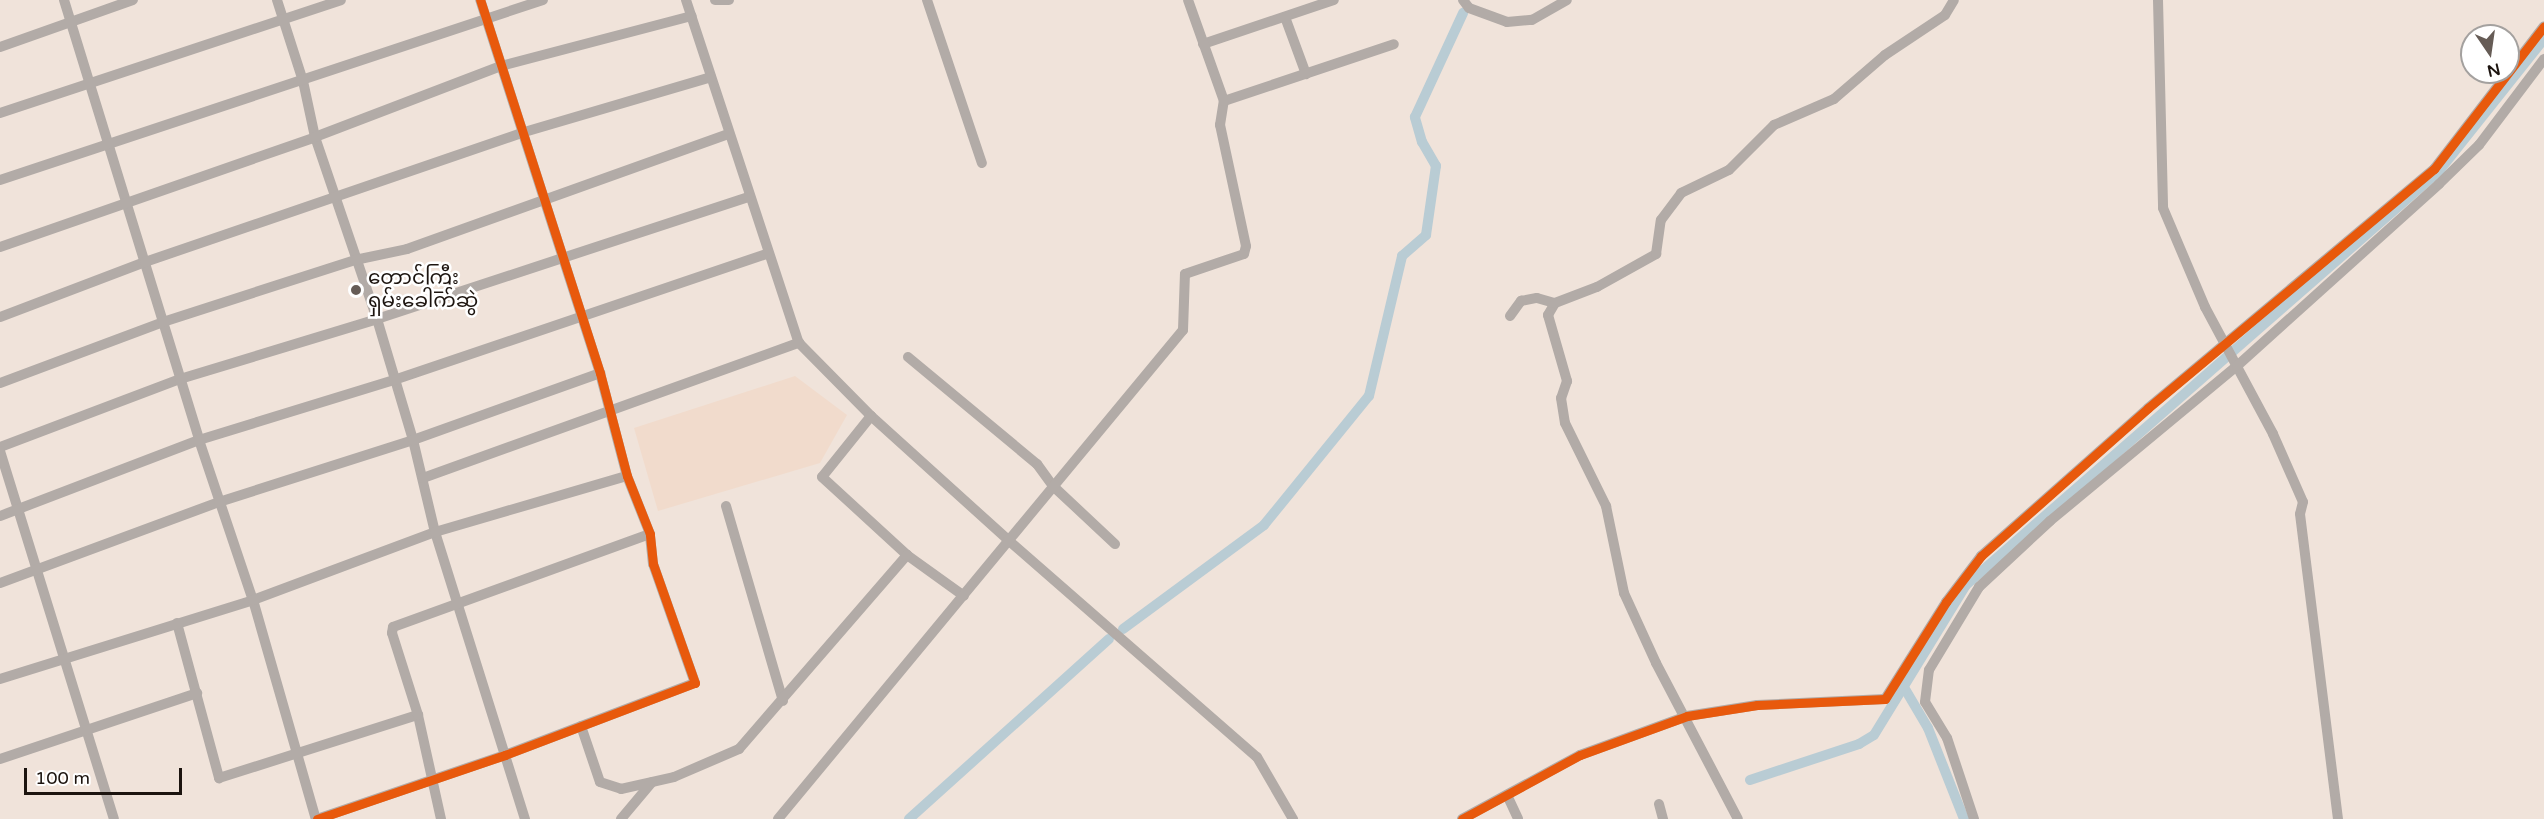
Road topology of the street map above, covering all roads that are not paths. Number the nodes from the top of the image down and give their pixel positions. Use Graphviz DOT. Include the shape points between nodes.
graph roads {
  1 [pos="64,0"];
  2 [pos="133,0"];
  3 [pos="277,0"];
  4 [pos="341,0"];
  5 [pos="480,0"];
  6 [pos="543,0"];
  7 [pos="686,0"];
  8 [pos="715,0"];
  9 [pos="729,0"];
  10 [pos="927,0"];
  11 [pos="1188,0"];
  12 [pos="1334,0"];
  13 [pos="1463,0"];
  14 [pos="1567,0"];
  15 [pos="1953,0"];
  16 [pos="2158,0"];
  17 [pos="692,16"];
  18 [pos="1285,17"];
  19 [pos="284,19"];
  20 [pos="486,20"];
  21 [pos="70,21"];
  22 [pos="2544,26"];
  23 [pos="1203,44"];
  24 [pos="1394,44"];
  25 [pos="0,47"];
  26 [pos="2544,59"];
  27 [pos="501,66"];
  28 [pos="1306,74"];
  29 [pos="711,77"];
  30 [pos="303,81"];
  31 [pos="91,82"];
  32 [pos="1224,101"];
  33 [pos="0,113"];
  34 [pos="521,133"];
  35 [pos="729,134"];
  36 [pos="315,138"];
  37 [pos="109,142"];
  38 [pos="982,163"];
  39 [pos="0,180"];
  40 [pos="749,197"];
  41 [pos="335,198"];
  42 [pos="544,200"];
  43 [pos="127,201"];
  44 [pos="0,247"];
  45 [pos="767,254"];
  46 [pos="561,257"];
  47 [pos="355,260"];
  48 [pos="146,262"];
  49 [pos="1555,303"];
  50 [pos="1510,316"];
  51 [pos="0,317"];
  52 [pos="580,317"];
  53 [pos="377,319"];
  54 [pos="163,322"];
  55 [pos="800,343"];
  56 [pos="2225,346"];
  57 [pos="908,357"];
  58 [pos="2236,364"];
  59 [pos="600,373"];
  60 [pos="180,379"];
  61 [pos="394,380"];
  62 [pos="0,383"];
  63 [pos="610,413"];
  64 [pos="871,416"];
  65 [pos="199,440"];
  66 [pos="413,440"];
  67 [pos="0,449"];
  68 [pos="627,476"];
  69 [pos="423,478"];
  70 [pos="1053,486"];
  71 [pos="219,502"];
  72 [pos="726,506"];
  73 [pos="20,508"];
  74 [pos="0,516"];
  75 [pos="435,532"];
  76 [pos="650,534"];
  77 [pos="1008,540"];
  78 [pos="1115,544"];
  79 [pos="907,555"];
  80 [pos="38,569"];
  81 [pos="0,583"];
  82 [pos="964,596"];
  83 [pos="253,600"];
  84 [pos="456,602"];
  85 [pos="177,623"];
  86 [pos="66,659"];
  87 [pos="0,679"];
  88 [pos="197,693"];
  89 [pos="783,702"];
  90 [pos="418,715"];
  91 [pos="1687,716"];
  92 [pos="580,726"];
  93 [pos="88,729"];
  94 [pos="296,754"];
  95 [pos="505,755"];
  96 [pos="0,759"];
  97 [pos="432,777"];
  98 [pos="652,782"];
  99 [pos="1507,795"];
  100 [pos="1659,804"];
  101 [pos="114,819"];
  102 [pos="316,819"];
  103 [pos="441,819"];
  104 [pos="525,819"];
  105 [pos="621,819"];
  106 [pos="778,819"];
  107 [pos="1293,819"];
  108 [pos="1462,819"];
  109 [pos="1518,819"];
  110 [pos="1664,819"];
  111 [pos="1738,819"];
  112 [pos="1974,819"];
  113 [pos="2338,819"];
  1 -- 21 [label="street"];
  2 -- 21 [label="street"];
  3 -- 19 [label="street"];
  4 -- 19 [label="street"];
  5 -- 20 [label="street"];
  6 -- 20 [label="street"];
  7 -- 17 [label="street"];
  8 -- 9 [label="street"];
  10 -- 38 [label="street"];
  11 -- 23 [label="street"];
  12 -- 18 [label="street"];
  13 -- 14 [label="street" via="1469,8 1507,22 1532,20"];
  15 -- 49 [label="street" via="1945,15 1885,55 1834,99 1774,125 1729,170 1681,193 1661,220 1656,254 1597,287"];
  16 -- 56 [label="street" via="2163,208"];
  17 -- 27 [label="street"];
  17 -- 29 [label="street"];
  18 -- 23 [label="street"];
  18 -- 28 [label="street"];
  19 -- 30 [label="street"];
  19 -- 31 [label="street"];
  20 -- 27 [label="street"];
  20 -- 30 [label="street"];
  21 -- 25 [label="street"];
  21 -- 31 [label="street"];
  22 -- 56 [label="street" via="2434,169"];
  23 -- 32 [label="street"];
  24 -- 28 [label="street"];
  26 -- 58 [label="street" via="2479,145"];
  27 -- 34 [label="street"];
  27 -- 36 [label="street"];
  28 -- 32 [label="street"];
  29 -- 34 [label="street"];
  29 -- 35 [label="street"];
  30 -- 36 [label="street"];
  30 -- 37 [label="street"];
  31 -- 33 [label="street"];
  31 -- 37 [label="street"];
  32 -- 70 [label="street" via="1220,125 1246,246 1244,254 1185,274 1183,330"];
  34 -- 41 [label="street"];
  34 -- 42 [label="street"];
  35 -- 40 [label="street"];
  35 -- 42 [label="street"];
  36 -- 41 [label="street"];
  36 -- 43 [label="street"];
  37 -- 39 [label="street"];
  37 -- 43 [label="street"];
  40 -- 45 [label="street"];
  40 -- 46 [label="street"];
  41 -- 47 [label="street"];
  41 -- 48 [label="street"];
  42 -- 46 [label="street"];
  42 -- 47 [label="street" via="407,249"];
  43 -- 44 [label="street"];
  43 -- 48 [label="street"];
  45 -- 52 [label="street"];
  45 -- 55 [label="street"];
  46 -- 52 [label="street"];
  46 -- 53 [label="street"];
  47 -- 53 [label="street"];
  47 -- 54 [label="street"];
  48 -- 51 [label="street"];
  48 -- 54 [label="street"];
  49 -- 50 [label="street" via="1538,298 1521,301"];
  49 -- 91 [label="street" via="1548,315 1566,381 1561,398 1565,423 1606,506 1633,615"];
  52 -- 59 [label="street"];
  52 -- 61 [label="street"];
  53 -- 60 [label="street"];
  53 -- 61 [label="street"];
  54 -- 60 [label="street"];
  54 -- 62 [label="street"];
  55 -- 63 [label="street"];
  55 -- 64 [label="street"];
  56 -- 58 [label="street"];
  56 -- 91 [label="street" via="1981,556 1946,602 1885,699 1758,705"];
  57 -- 70 [label="street" via="1037,464"];
  58 -- 112 [label="street" via="1979,586 1929,670 1925,702 1947,738"];
  58 -- 113 [label="street" via="2303,502 2300,514"];
  59 -- 63 [label="street"];
  59 -- 66 [label="street"];
  60 -- 65 [label="street"];
  60 -- 67 [label="street"];
  61 -- 65 [label="street"];
  61 -- 66 [label="street"];
  63 -- 68 [label="street"];
  63 -- 69 [label="street"];
  64 -- 77 [label="street"];
  64 -- 79 [label="street" via="822,477"];
  65 -- 71 [label="street"];
  65 -- 73 [label="street"];
  66 -- 69 [label="street"];
  66 -- 71 [label="street"];
  67 -- 73 [label="street"];
  68 -- 75 [label="street"];
  68 -- 76 [label="street"];
  69 -- 75 [label="street"];
  70 -- 77 [label="street"];
  70 -- 78 [label="street"];
  71 -- 80 [label="street"];
  71 -- 83 [label="street"];
  72 -- 89 [label="street"];
  73 -- 74 [label="street"];
  73 -- 80 [label="street"];
  75 -- 83 [label="street"];
  75 -- 84 [label="street"];
  76 -- 84 [label="street"];
  76 -- 92 [label="street" via="653,564 695,683"];
  77 -- 82 [label="street"];
  77 -- 107 [label="street" via="1257,757"];
  79 -- 82 [label="street"];
  79 -- 89 [label="street"];
  80 -- 81 [label="street"];
  80 -- 86 [label="street"];
  82 -- 106 [label="street"];
  83 -- 85 [label="street"];
  83 -- 94 [label="street"];
  84 -- 90 [label="street" via="393,627"];
  84 -- 95 [label="street"];
  85 -- 86 [label="street"];
  85 -- 88 [label="street"];
  86 -- 87 [label="street"];
  86 -- 93 [label="street"];
  88 -- 93 [label="street"];
  88 -- 94 [label="street" via="219,778"];
  89 -- 98 [label="street" via="739,749 674,777"];
  90 -- 94 [label="street"];
  90 -- 97 [label="street"];
  91 -- 99 [label="street" via="1580,755"];
  91 -- 111 [label="street"];
  92 -- 95 [label="street"];
  92 -- 98 [label="street" via="600,782 621,789"];
  93 -- 96 [label="street"];
  93 -- 101 [label="street"];
  94 -- 102 [label="street"];
  95 -- 97 [label="street"];
  95 -- 104 [label="street"];
  97 -- 102 [label="street"];
  97 -- 103 [label="street"];
  98 -- 105 [label="street"];
  99 -- 108 [label="street"];
  99 -- 109 [label="street"];
  100 -- 110 [label="street"];
}
